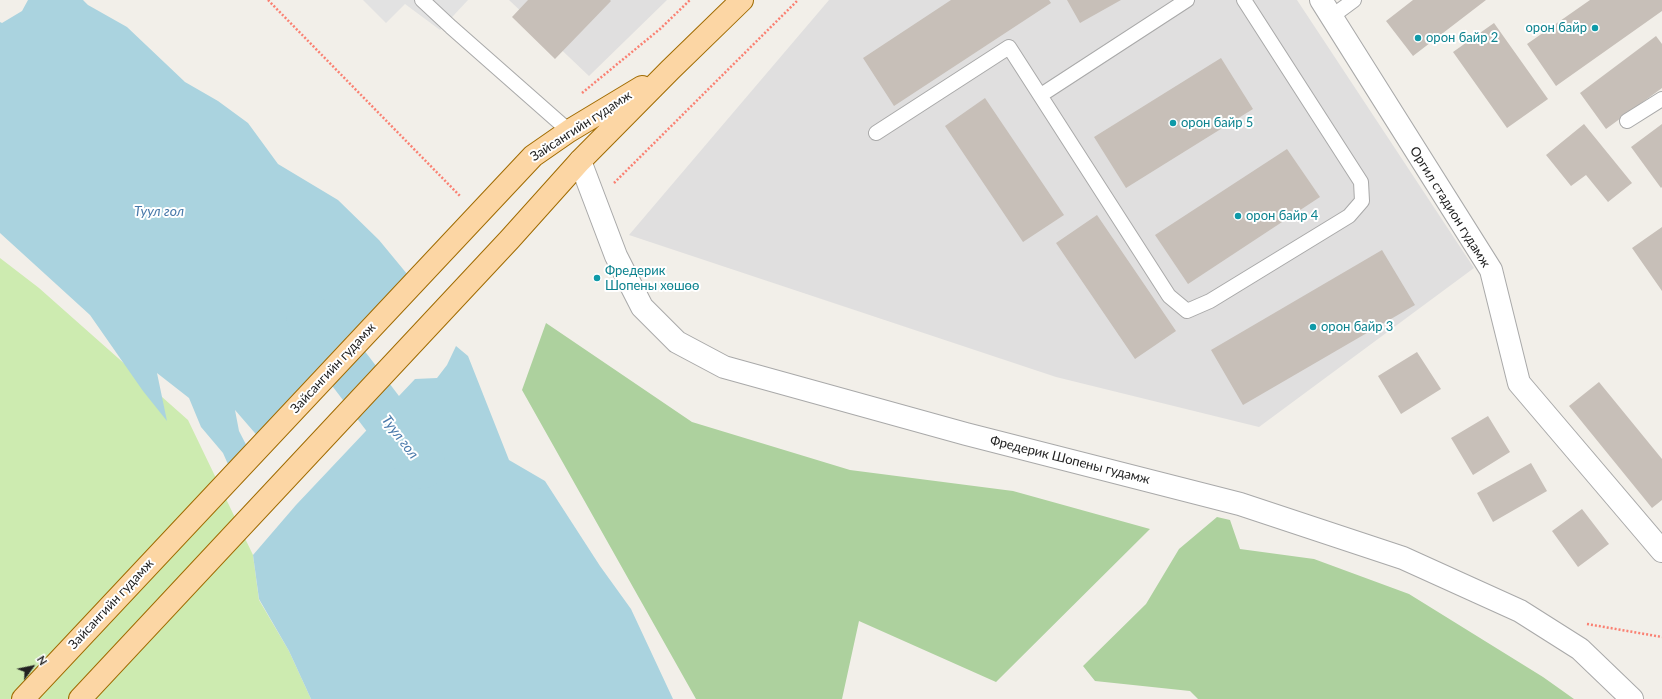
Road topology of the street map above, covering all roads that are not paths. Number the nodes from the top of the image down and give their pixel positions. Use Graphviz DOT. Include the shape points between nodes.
graph roads {
  1 [pos="422,0"];
  2 [pos="742,0"];
  3 [pos="1187,0"];
  4 [pos="1244,0"];
  5 [pos="1354,0"];
  6 [pos="1326,9"];
  7 [pos="670,70"];
  8 [pos="1041,95"];
  9 [pos="1662,99"];
  10 [pos="1627,121"];
  11 [pos="569,131"];
  12 [pos="876,133"];
  13 [pos="580,162"];
  14 [pos="1662,551"];
  15 [pos="23,699"];
  16 [pos="80,699"];
  17 [pos="1632,699"];
  1 -- 11 [label="lane"];
  2 -- 7 [label="main road, Зайсангийн гудамж"];
  3 -- 8 [label="lane"];
  4 -- 8 [label="lane" via="1361,182 1362,201 1349,216 1210,301 1187,311 1169,296"];
  5 -- 6 [label="lane"];
  6 -- 14 [label="street, Оргил стадион гудамж" via="1490,270 1519,383"];
  7 -- 11 [label="main road, Зайсангийн гудамж"];
  7 -- 13 [label="main road, Зайсангийн гудамж"];
  8 -- 12 [label="lane" via="1009,47"];
  9 -- 10 [label="lane"];
  11 -- 15 [label="main road, Зайсангийн гудамж" via="533,156 477,214"];
  13 -- 16 [label="main road, Зайсангийн гудамж"];
  13 -- 17 [label="street, Фредерик Шопены гудамж" via="616,256 642,306 677,342 724,367 966,434 1240,504 1403,558 1520,611 1580,649"];
}
